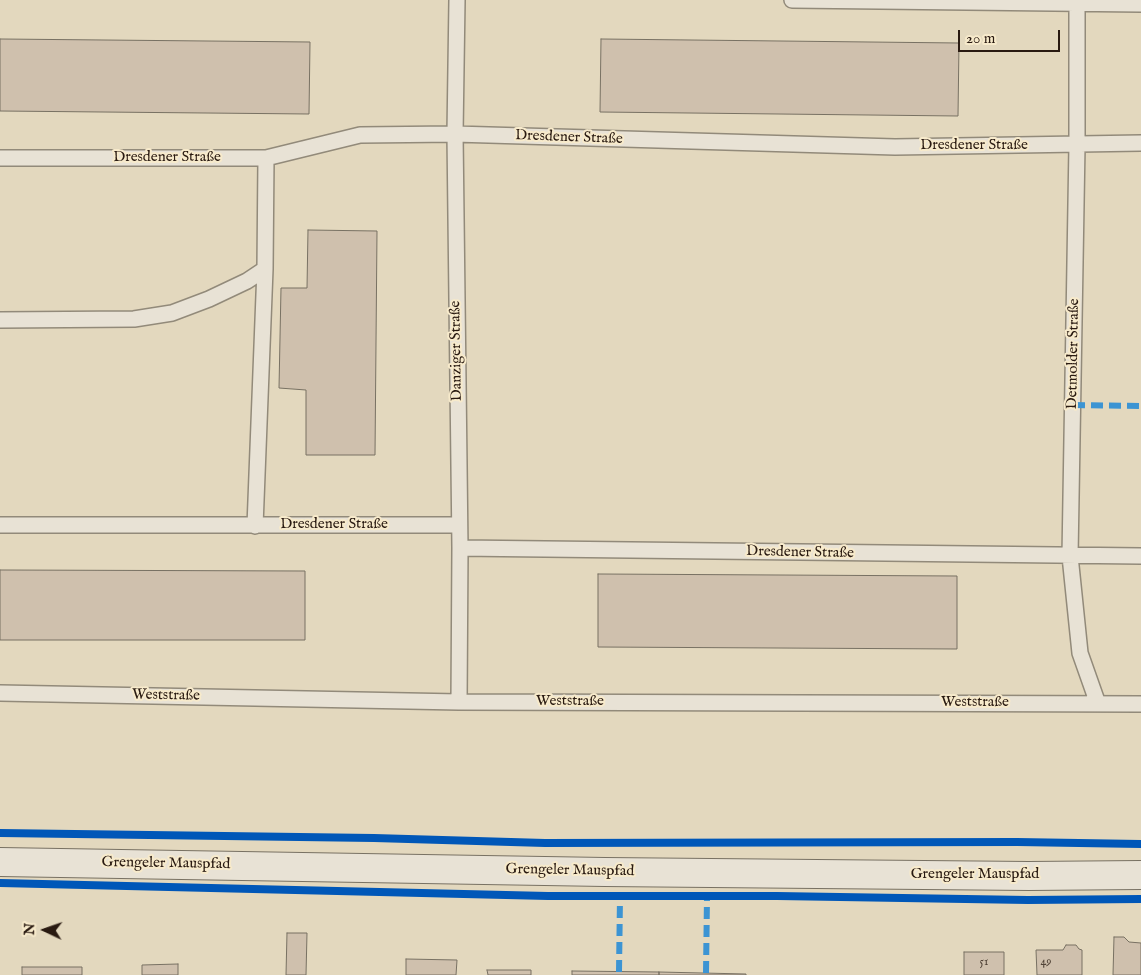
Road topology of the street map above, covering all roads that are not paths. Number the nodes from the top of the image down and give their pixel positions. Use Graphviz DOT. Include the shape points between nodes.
graph roads {
  1 [pos="456,0"];
  2 [pos="792,0"];
  3 [pos="1077,1"];
  4 [pos="1141,4"];
  5 [pos="455,134"];
  6 [pos="1141,143"];
  7 [pos="1077,145"];
  8 [pos="0,158"];
  9 [pos="266,158"];
  10 [pos="265,270"];
  11 [pos="0,320"];
  12 [pos="0,525"];
  13 [pos="458,525"];
  14 [pos="255,526"];
  15 [pos="460,548"];
  16 [pos="1070,556"];
  17 [pos="1141,556"];
  18 [pos="0,693"];
  19 [pos="460,702"];
  20 [pos="1098,704"];
  21 [pos="1141,704"];
  22 [pos="0,862"];
  23 [pos="1141,875"];
  1 -- 5 [label="lane, Danziger Straße"];
  2 -- 3 [label="lane"];
  3 -- 4 [label="lane"];
  3 -- 7 [label="lane, Detmolder Straße"];
  5 -- 7 [label="lane, Dresdener Straße" via="895,147"];
  5 -- 9 [label="lane, Dresdener Straße" via="360,135"];
  5 -- 13 [label="lane, Danziger Straße"];
  6 -- 7 [label="lane, Dresdener Straße"];
  7 -- 16 [label="lane, Detmolder Straße"];
  8 -- 9 [label="lane, Dresdener Straße"];
  9 -- 10 [label="lane"];
  10 -- 11 [label="lane" via="172,313 134,320"];
  10 -- 14 [label="lane"];
  12 -- 14 [label="lane, Dresdener Straße"];
  13 -- 14 [label="lane, Dresdener Straße"];
  13 -- 15 [label="lane, Danziger Straße"];
  15 -- 16 [label="lane, Dresdener Straße"];
  15 -- 19 [label="lane, Danziger Straße"];
  16 -- 17 [label="lane, Dresdener Straße"];
  16 -- 20 [label="lane, Detmolder Straße" via="1080,653"];
  18 -- 19 [label="lane, Weststraße"];
  19 -- 20 [label="lane, Weststraße"];
  20 -- 21 [label="lane, Weststraße"];
  22 -- 23 [label="main road, Grengeler Mauspfad" via="605,872"];
}
